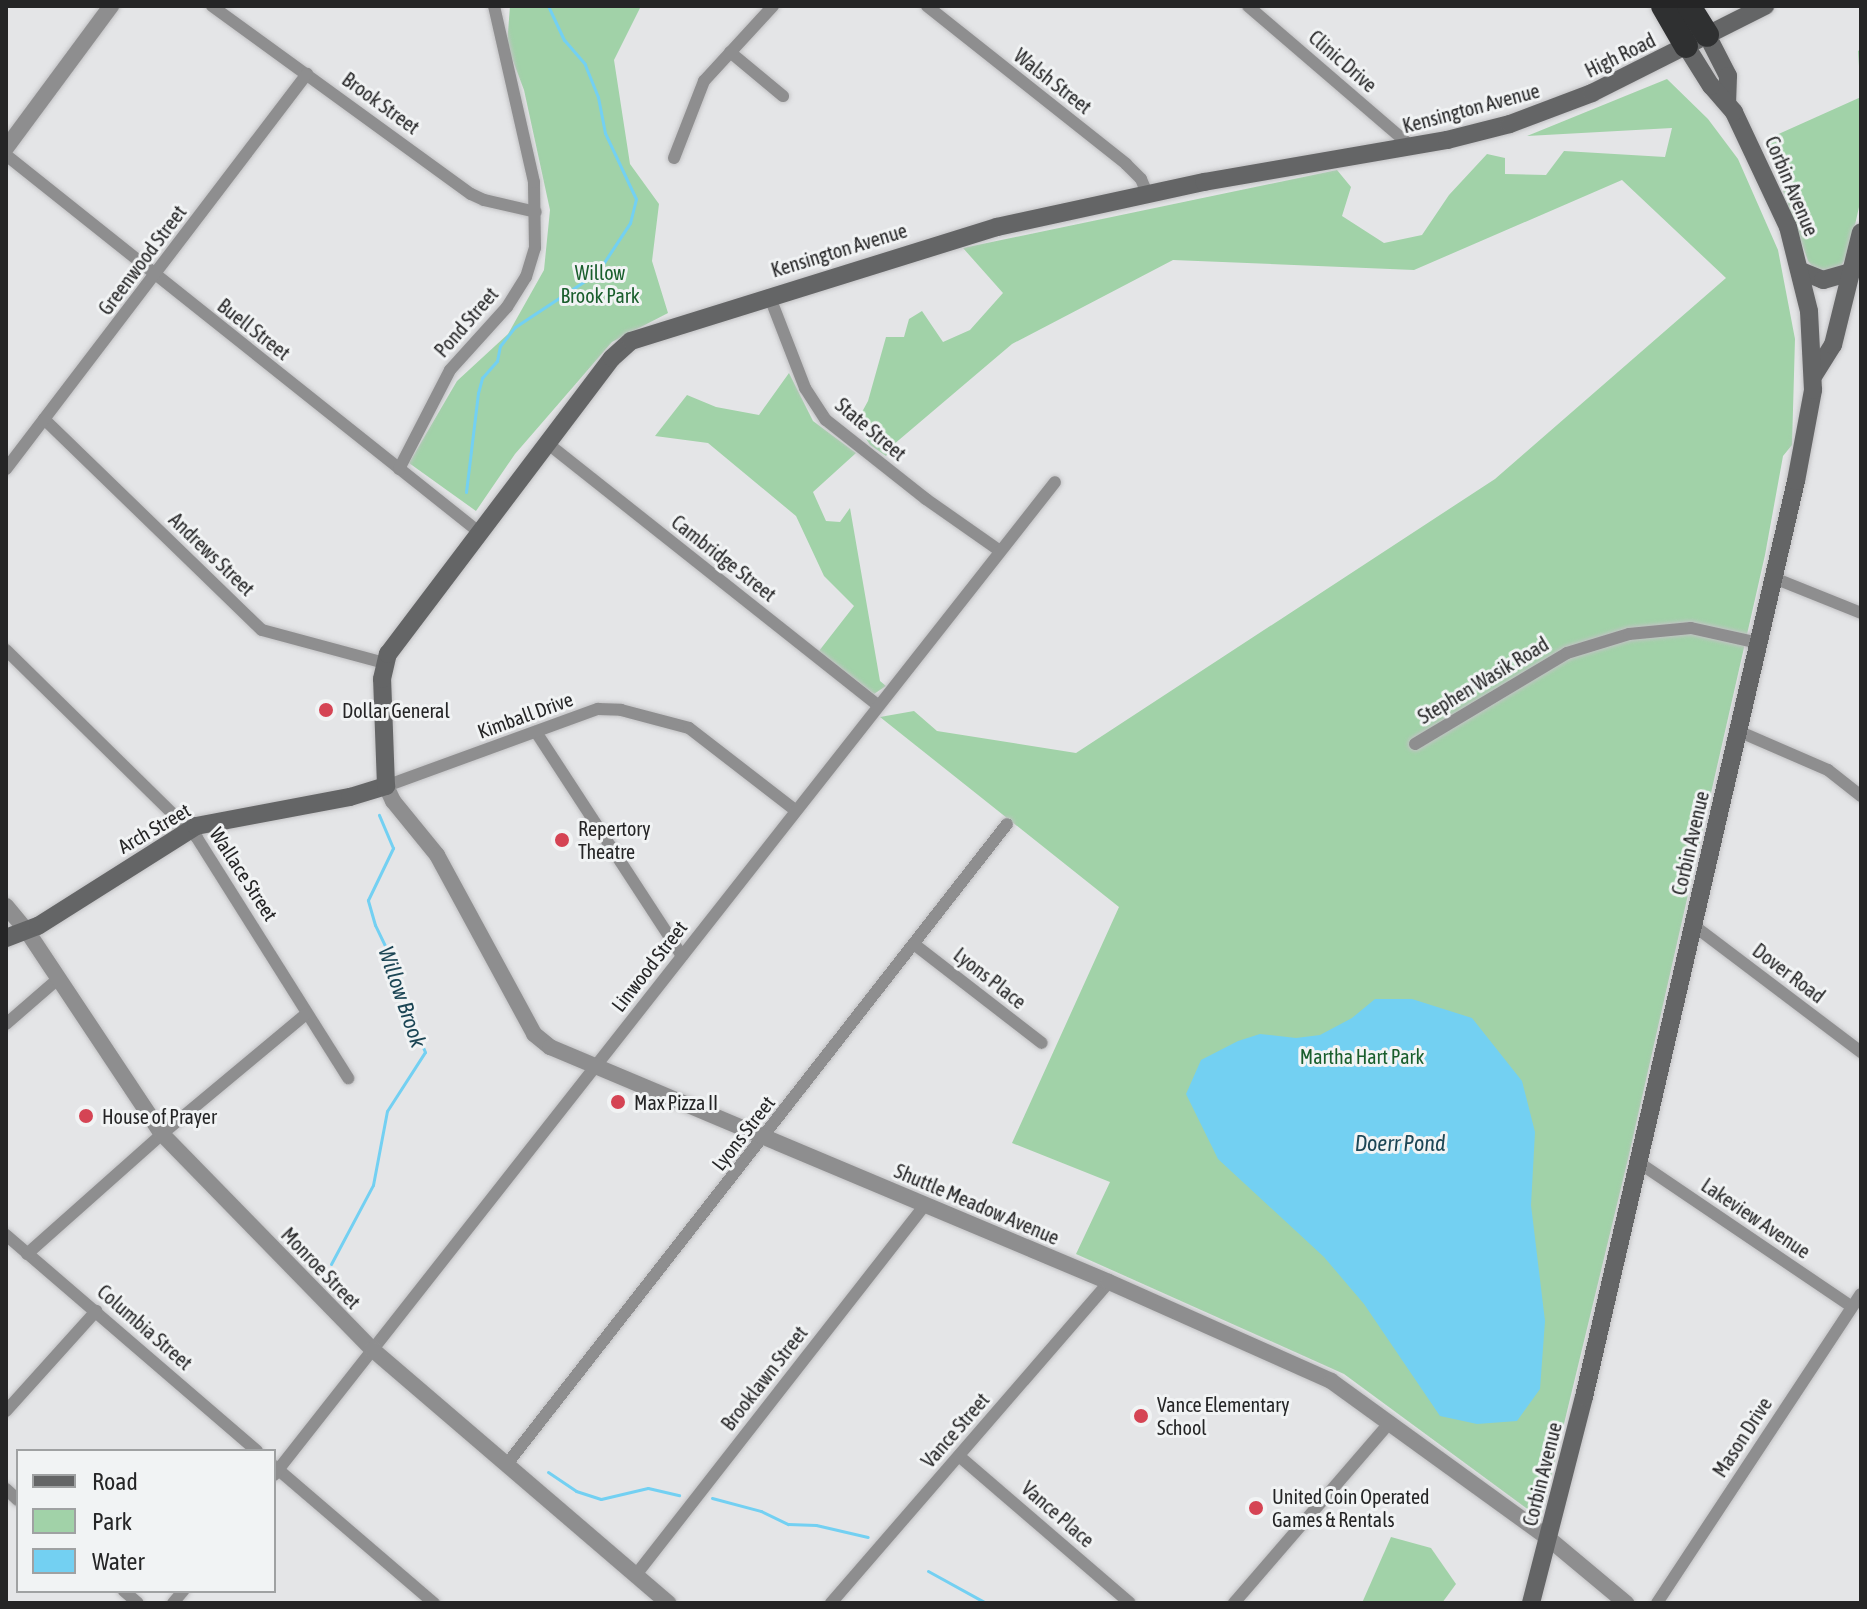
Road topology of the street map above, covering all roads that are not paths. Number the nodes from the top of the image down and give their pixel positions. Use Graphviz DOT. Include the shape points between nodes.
graph roads {
  1 [pos="111,6"];
  2 [pos="212,6"];
  3 [pos="494,6"];
  4 [pos="773,6"];
  5 [pos="927,6"];
  6 [pos="1248,6"];
  7 [pos="1663,6"];
  8 [pos="1689,6"];
  9 [pos="1765,6"];
  10 [pos="1697,41"];
  11 [pos="730,52"];
  12 [pos="307,74"];
  13 [pos="783,96"];
  14 [pos="1580,99"];
  15 [pos="1412,147"];
  16 [pos="6,148"];
  17 [pos="6,155"];
  18 [pos="674,158"];
  19 [pos="1147,193"];
  20 [pos="536,212"];
  21 [pos="1861,232"];
  22 [pos="1801,271"];
  23 [pos="1851,272"];
  24 [pos="155,277"];
  25 [pos="769,295"];
  26 [pos="1814,375"];
  27 [pos="44,419"];
  28 [pos="547,443"];
  29 [pos="6,469"];
  30 [pos="399,469"];
  31 [pos="1055,482"];
  32 [pos="479,532"];
  33 [pos="1000,551"];
  34 [pos="1774,578"];
  35 [pos="1861,613"];
  36 [pos="1759,643"];
  37 [pos="6,650"];
  38 [pos="384,663"];
  39 [pos="877,705"];
  40 [pos="1738,731"];
  41 [pos="536,732"];
  42 [pos="1415,744"];
  43 [pos="386,786"];
  44 [pos="1861,796"];
  45 [pos="795,810"];
  46 [pos="1007,824"];
  47 [pos="189,829"];
  48 [pos="6,906"];
  49 [pos="1693,925"];
  50 [pos="27,931"];
  51 [pos="6,938"];
  52 [pos="915,945"];
  53 [pos="682,956"];
  54 [pos="58,979"];
  55 [pos="306,1014"];
  56 [pos="6,1024"];
  57 [pos="1042,1043"];
  58 [pos="1861,1052"];
  59 [pos="596,1067"];
  60 [pos="348,1078"];
  61 [pos="162,1134"];
  62 [pos="766,1136"];
  63 [pos="1638,1162"];
  64 [pos="925,1205"];
  65 [pos="6,1235"];
  66 [pos="27,1254"];
  67 [pos="1109,1282"];
  68 [pos="1861,1294"];
  69 [pos="1852,1307"];
  70 [pos="96,1311"];
  71 [pos="373,1350"];
  72 [pos="6,1411"];
  73 [pos="1390,1422"];
  74 [pos="255,1449"];
  75 [pos="959,1456"];
  76 [pos="507,1464"];
  77 [pos="276,1469"];
  78 [pos="276,1471"];
  79 [pos="1548,1538"];
  80 [pos="635,1576"];
  81 [pos="434,1603"];
  82 [pos="668,1603"];
  83 [pos="831,1603"];
  84 [pos="1130,1603"];
  85 [pos="1234,1603"];
  86 [pos="1531,1603"];
  87 [pos="1626,1603"];
  88 [pos="1657,1603"];
  1 -- 16 [label="street"];
  2 -- 12 [label="street, Brook Street"];
  3 -- 20 [label="street, Pond Street" via="534,182"];
  4 -- 11 [label="street"];
  5 -- 19 [label="street, Walsh Street" via="1126,164"];
  6 -- 15 [label="street, Clinic Drive"];
  7 -- 10 [label="highway"];
  8 -- 10 [label="highway"];
  9 -- 10 [label="main road, High Road"];
  10 -- 14 [label="main road, High Road"];
  10 -- 22 [label="main road, Corbin Avenue" via="1711,86 1727,101 1769,182"];
  11 -- 13 [label="street"];
  11 -- 18 [label="street" via="704,81"];
  12 -- 20 [label="street, Brook Street" via="471,194"];
  12 -- 24 [label="street, Greenwood Street"];
  14 -- 15 [label="main road, Kensington Avenue" via="1502,127"];
  15 -- 19 [label="main road, Kensington Avenue"];
  17 -- 24 [label="street, Buell Street"];
  19 -- 25 [label="main road, Kensington Avenue" via="964,235"];
  20 -- 30 [label="street, Pond Street" via="535,248 522,284 450,370"];
  21 -- 23 [label="main road"];
  22 -- 23 [label="main road" via="1823,280"];
  22 -- 26 [label="main road, Corbin Avenue"];
  23 -- 26 [label="main road" via="1833,345"];
  24 -- 27 [label="street, Greenwood Street"];
  24 -- 30 [label="street, Buell Street"];
  25 -- 28 [label="main road, Kensington Avenue" via="628,343"];
  25 -- 33 [label="street, State Street" via="805,388 826,420"];
  26 -- 34 [label="main road, Corbin Avenue"];
  27 -- 29 [label="street, Greenwood Street"];
  27 -- 38 [label="street, Andrews Street" via="262,630"];
  28 -- 32 [label="main road, Kensington Avenue"];
  28 -- 39 [label="street, Cambridge Street"];
  30 -- 32 [label="street, Buell Street"];
  31 -- 33 [label="street, Linwood Street"];
  32 -- 38 [label="main road, Kensington Avenue"];
  33 -- 39 [label="street, Linwood Street"];
  34 -- 35 [label="street"];
  34 -- 36 [label="main road, Corbin Avenue"];
  36 -- 40 [label="main road, Corbin Avenue"];
  36 -- 42 [label="street, Stephen Wasik Road" via="1691,628 1629,634 1567,653"];
  37 -- 47 [label="street, Wallace Street"];
  38 -- 43 [label="main road"];
  39 -- 45 [label="street, Linwood Street"];
  40 -- 44 [label="street" via="1828,770"];
  40 -- 49 [label="main road, Corbin Avenue"];
  41 -- 43 [label="street, Kimball Drive"];
  41 -- 45 [label="street, Kimball Drive" via="598,709 689,728"];
  41 -- 53 [label="street"];
  43 -- 47 [label="main road, Arch Street"];
  43 -- 59 [label="street, Shuttle Meadow Avenue" via="437,855 534,1034"];
  45 -- 53 [label="street, Linwood Street"];
  46 -- 52 [label="street, Lyons Street"];
  47 -- 50 [label="main road, Arch Street"];
  47 -- 55 [label="street, Wallace Street"];
  48 -- 50 [label="street, Monroe Street"];
  49 -- 58 [label="street, Dover Road"];
  49 -- 63 [label="main road, Corbin Avenue"];
  50 -- 51 [label="main road, Arch Street"];
  50 -- 54 [label="street, Monroe Street"];
  52 -- 57 [label="street, Lyons Place"];
  52 -- 62 [label="street, Lyons Street"];
  53 -- 59 [label="street, Linwood Street"];
  54 -- 56 [label="street"];
  54 -- 61 [label="street, Monroe Street"];
  55 -- 60 [label="street, Wallace Street"];
  55 -- 61 [label="street"];
  59 -- 62 [label="street, Shuttle Meadow Avenue"];
  59 -- 71 [label="street, Linwood Street"];
  61 -- 66 [label="street"];
  61 -- 71 [label="street, Monroe Street"];
  62 -- 64 [label="street, Shuttle Meadow Avenue"];
  62 -- 76 [label="street, Lyons Street"];
  63 -- 69 [label="street, Lakeview Avenue"];
  63 -- 79 [label="main road, Corbin Avenue"];
  64 -- 67 [label="street, Shuttle Meadow Avenue"];
  64 -- 80 [label="street, Brooklawn Street"];
  65 -- 66 [label="street, Columbia Street"];
  66 -- 70 [label="street, Columbia Street"];
  67 -- 73 [label="street, Shuttle Meadow Avenue" via="1298,1364"];
  67 -- 75 [label="street, Vance Street"];
  68 -- 69 [label="street, Mason Drive"];
  69 -- 88 [label="street, Mason Drive"];
  70 -- 72 [label="street"];
  70 -- 74 [label="street, Columbia Street"];
  71 -- 76 [label="street, Monroe Street"];
  71 -- 77 [label="street, Linwood Street"];
  73 -- 79 [label="street, Shuttle Meadow Avenue"];
  73 -- 85 [label="street"];
  75 -- 83 [label="street, Vance Street"];
  75 -- 84 [label="street, Vance Place"];
  76 -- 80 [label="street, Monroe Street"];
  78 -- 81 [label="street"];
  79 -- 86 [label="main road, Corbin Avenue"];
  79 -- 87 [label="street, Shuttle Meadow Avenue"];
  80 -- 82 [label="street, Monroe Street"];
}
